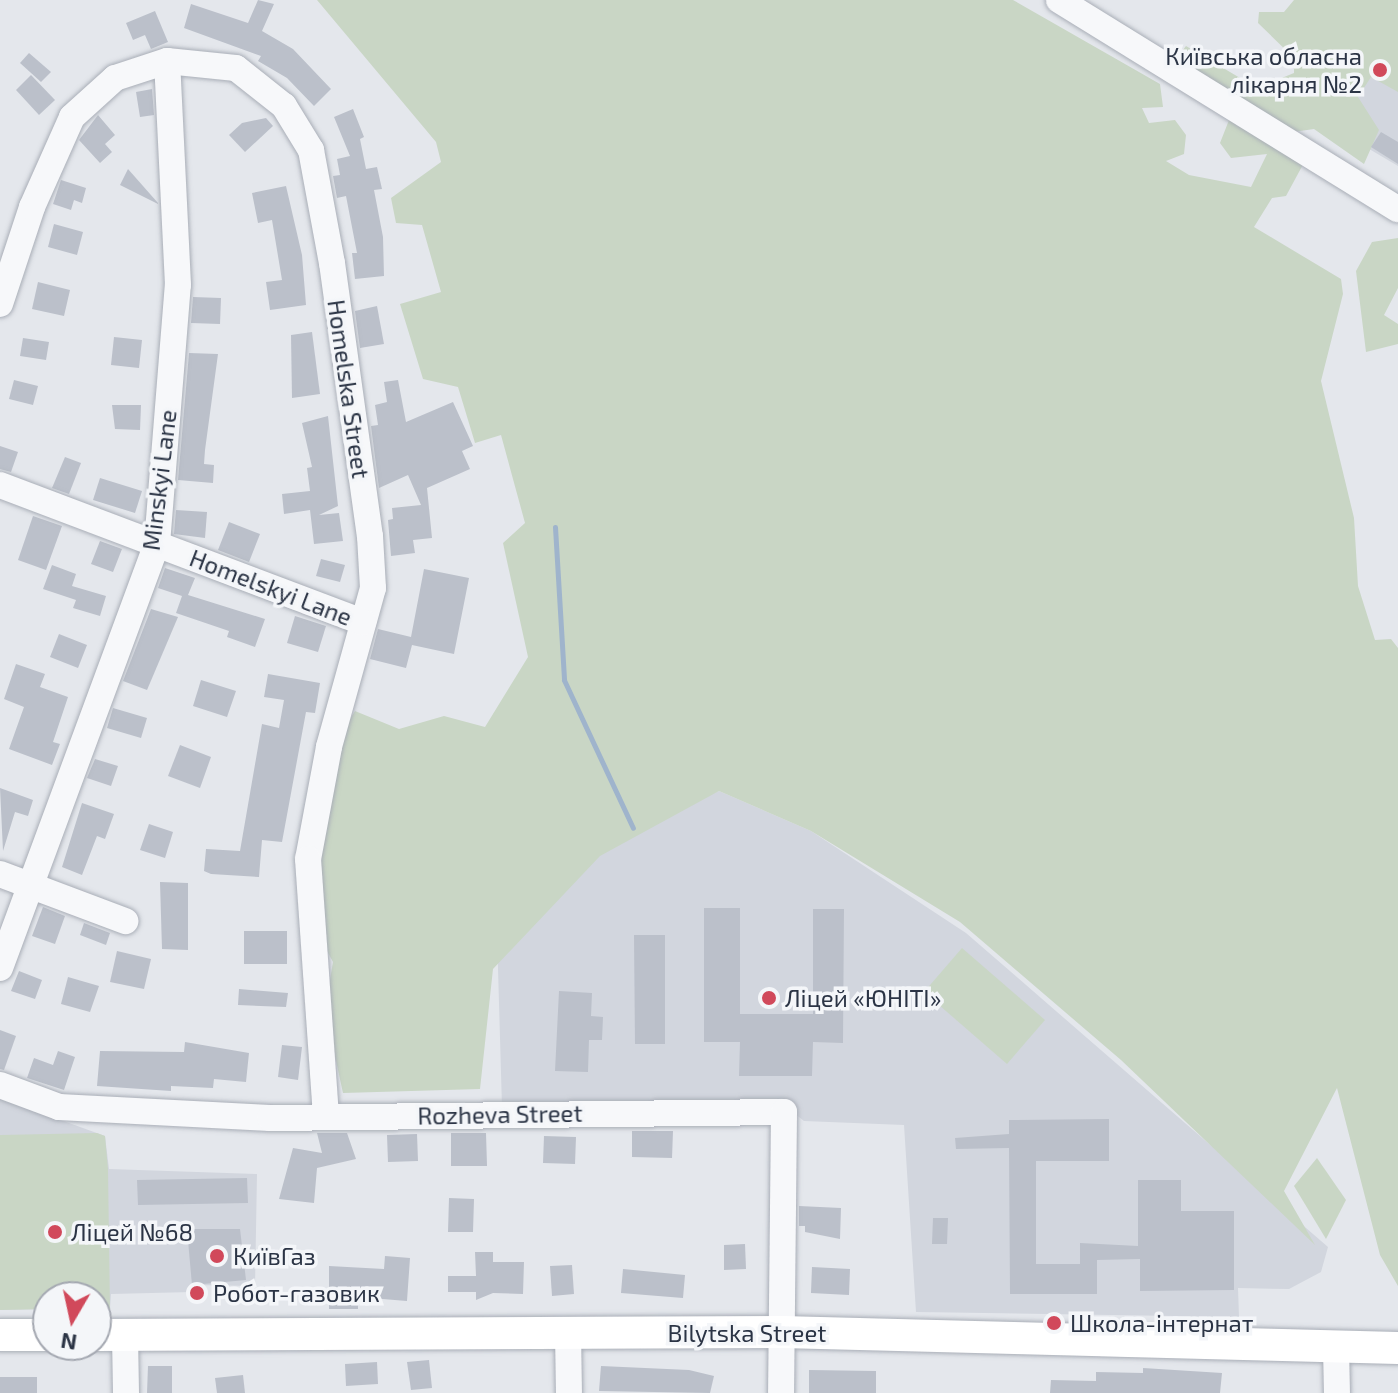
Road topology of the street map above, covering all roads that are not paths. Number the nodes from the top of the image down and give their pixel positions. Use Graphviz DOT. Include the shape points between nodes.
graph roads {
  1 [pos="1059,0"];
  2 [pos="167,61"];
  3 [pos="1398,209"];
  4 [pos="0,304"];
  5 [pos="0,485"];
  6 [pos="157,544"];
  7 [pos="363,622"];
  8 [pos="0,874"];
  9 [pos="31,886"];
  10 [pos="125,921"];
  11 [pos="0,968"];
  12 [pos="0,1085"];
  13 [pos="326,1116"];
  14 [pos="568,1332"];
  15 [pos="782,1332"];
  16 [pos="0,1335"];
  17 [pos="32,1335"];
  18 [pos="112,1335"];
  19 [pos="112,1342"];
  20 [pos="1336,1347"];
  21 [pos="1398,1348"];
  22 [pos="126,1393"];
  23 [pos="569,1393"];
  24 [pos="781,1393"];
  25 [pos="1337,1393"];
  1 -- 3 [label="street"];
  2 -- 4 [label="street, Homelska Street" via="115,78 72,117 32,207"];
  2 -- 6 [label="street, Minskyi Lane" via="178,285"];
  2 -- 7 [label="street, Homelska Street" via="236,68 284,106 311,150 370,536 373,588"];
  5 -- 6 [label="street, Homelskyi Lane"];
  6 -- 7 [label="street, Homelskyi Lane"];
  6 -- 9 [label="street, Minskyi Lane"];
  7 -- 13 [label="street, Homelska Street" via="315,804 308,859"];
  8 -- 9 [label="street"];
  9 -- 10 [label="street"];
  9 -- 11 [label="street, Minskyi Lane"];
  12 -- 13 [label="street, Rozheva Street" via="59,1107"];
  13 -- 15 [label="street, Rozheva Street" via="784,1112"];
  14 -- 15 [label="main road, Bilytska Street"];
  14 -- 18 [label="main road, Bilytska Street"];
  14 -- 23 [label="street"];
  15 -- 20 [label="main road, Bilytska Street"];
  15 -- 24 [label="street"];
  16 -- 17 [label="main road"];
  19 -- 22 [label="street"];
  20 -- 21 [label="main road, Bilytska Street"];
  20 -- 25 [label="street"];
}
